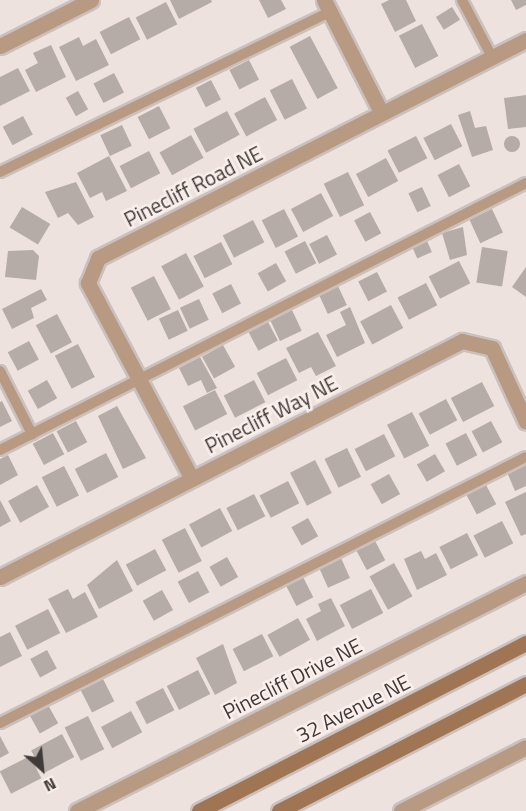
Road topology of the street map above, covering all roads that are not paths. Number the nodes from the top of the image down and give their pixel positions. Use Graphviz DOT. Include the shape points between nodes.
graph roads {
  1 [pos="91,0"];
  2 [pos="462,0"];
  3 [pos="327,6"];
  4 [pos="526,40"];
  5 [pos="0,46"];
  6 [pos="492,57"];
  7 [pos="381,112"];
  8 [pos="0,172"];
  9 [pos="526,183"];
  10 [pos="0,371"];
  11 [pos="139,379"];
  12 [pos="526,422"];
  13 [pos="32,434"];
  14 [pos="0,450"];
  15 [pos="526,457"];
  16 [pos="191,477"];
  17 [pos="0,577"];
  18 [pos="526,583"];
  19 [pos="526,643"];
  20 [pos="526,684"];
  21 [pos="0,723"];
  22 [pos="526,747"];
  23 [pos="77,811"];
  24 [pos="199,811"];
  25 [pos="279,811"];
  26 [pos="401,811"];
  1 -- 5 [label="street"];
  2 -- 6 [label="lane"];
  3 -- 7 [label="street"];
  3 -- 8 [label="lane"];
  4 -- 6 [label="street, Pinecliff Road NE"];
  6 -- 7 [label="street, Pinecliff Road NE"];
  7 -- 11 [label="street, Pinecliff Road NE" via="99,258 88,283"];
  9 -- 11 [label="lane"];
  10 -- 13 [label="lane"];
  11 -- 13 [label="lane"];
  11 -- 16 [label="street, Pinecliff Road NE"];
  12 -- 16 [label="street, Pinecliff Way NE" via="492,348 462,341"];
  13 -- 14 [label="lane"];
  15 -- 21 [label="lane"];
  16 -- 17 [label="street, Pinecliff Way NE"];
  18 -- 23 [label="street, Pinecliff Drive NE"];
  19 -- 24 [label="main road, 32 Avenue NE"];
  20 -- 25 [label="main road"];
  22 -- 26 [label="street"];
}
